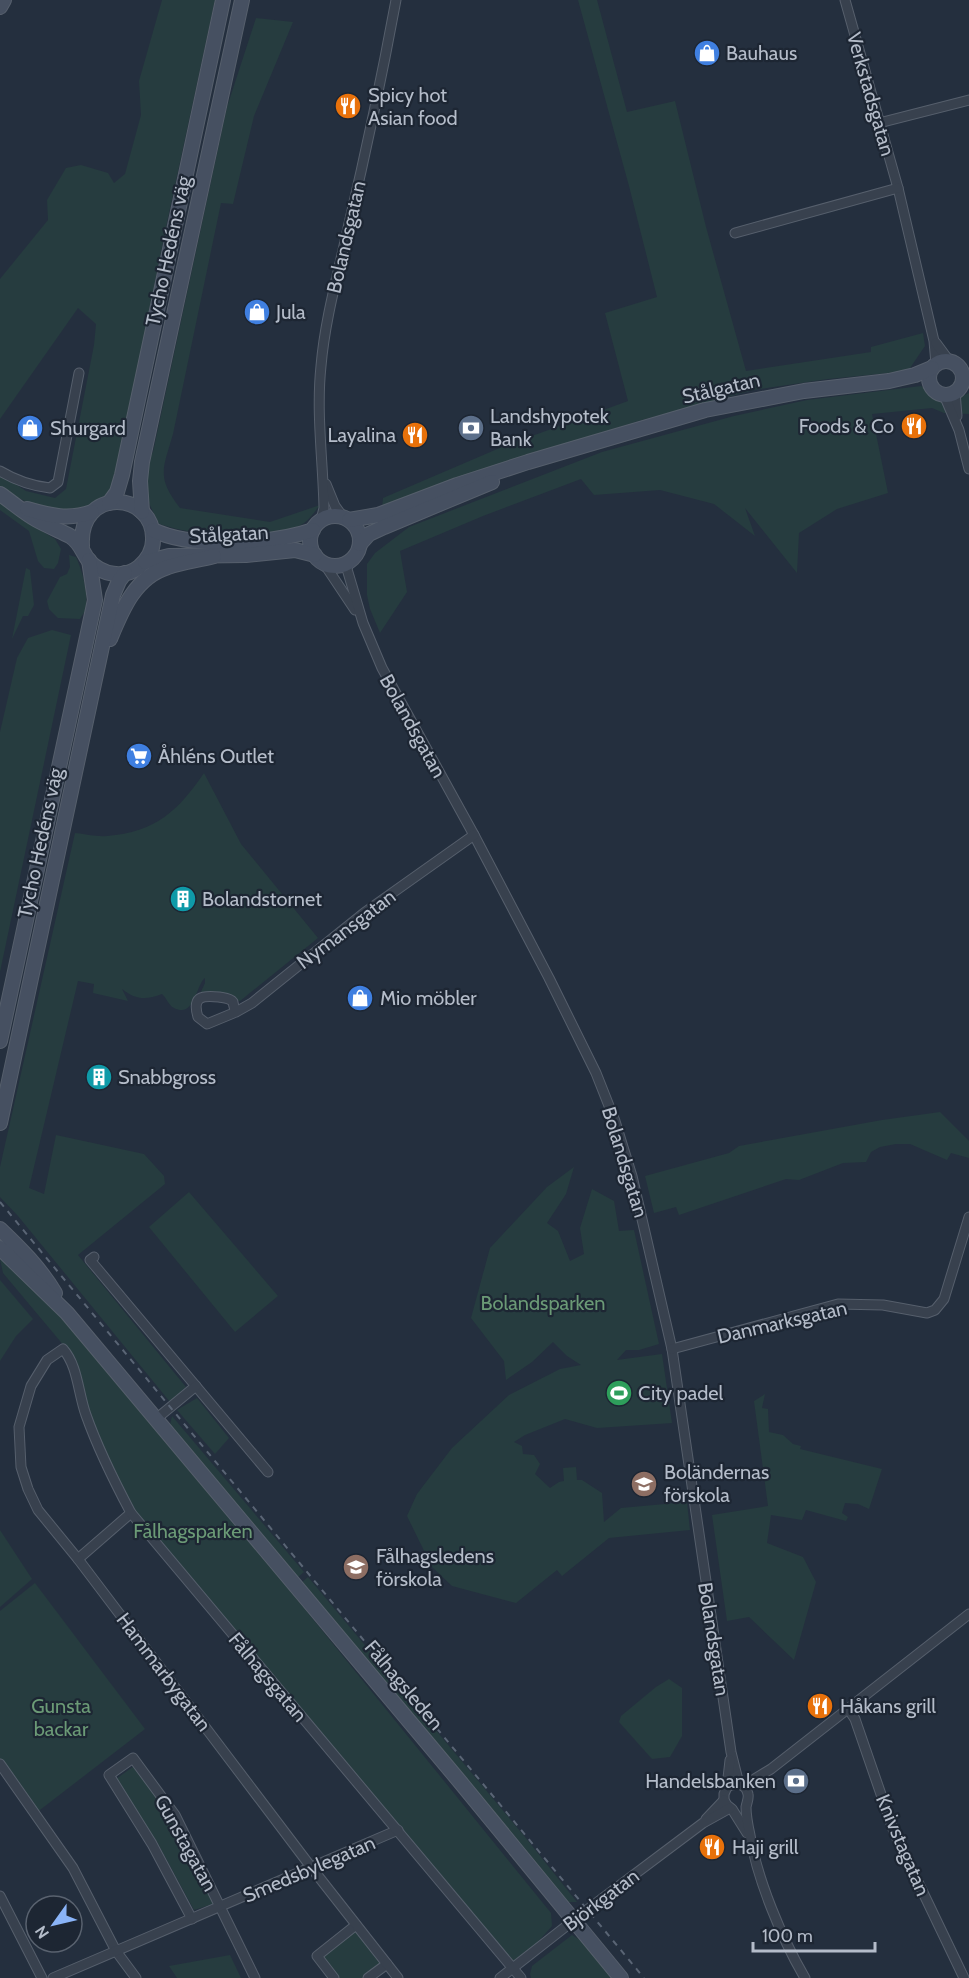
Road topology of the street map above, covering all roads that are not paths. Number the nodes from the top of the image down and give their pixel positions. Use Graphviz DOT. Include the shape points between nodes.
graph roads {
  1 [pos="4,0"];
  2 [pos="223,0"];
  3 [pos="242,0"];
  4 [pos="396,0"];
  5 [pos="845,0"];
  6 [pos="0,7"];
  7 [pos="969,100"];
  8 [pos="879,123"];
  9 [pos="898,188"];
  10 [pos="735,233"];
  11 [pos="934,341"];
  12 [pos="934,366"];
  13 [pos="960,369"];
  14 [pos="79,373"];
  15 [pos="889,381"];
  16 [pos="930,386"];
  17 [pos="957,390"];
  18 [pos="566,451"];
  19 [pos="969,469"];
  20 [pos="0,471"];
  21 [pos="323,476"];
  22 [pos="0,494"];
  23 [pos="109,503"];
  24 [pos="17,506"];
  25 [pos="92,512"];
  26 [pos="142,512"];
  27 [pos="346,519"];
  28 [pos="317,525"];
  29 [pos="153,530"];
  30 [pos="360,544"];
  31 [pos="82,546"];
  32 [pos="214,556"];
  33 [pos="319,559"];
  34 [pos="88,560"];
  35 [pos="145,562"];
  36 [pos="349,562"];
  37 [pos="125,573"];
  38 [pos="363,623"];
  39 [pos="95,677"];
  40 [pos="474,835"];
  41 [pos="236,1012"];
  42 [pos="0,1041"];
  43 [pos="0,1123"];
  44 [pos="969,1217"];
  45 [pos="0,1229"];
  46 [pos="3,1252"];
  47 [pos="94,1257"];
  48 [pos="67,1313"];
  49 [pos="63,1349"];
  50 [pos="672,1349"];
  51 [pos="196,1386"];
  52 [pos="156,1419"];
  53 [pos="268,1472"];
  54 [pos="131,1513"];
  55 [pos="78,1559"];
  56 [pos="969,1614"];
  57 [pos="849,1710"];
  58 [pos="731,1752"];
  59 [pos="0,1764"];
  60 [pos="771,1770"];
  61 [pos="741,1785"];
  62 [pos="727,1787"];
  63 [pos="748,1800"];
  64 [pos="729,1805"];
  65 [pos="399,1830"];
  66 [pos="751,1842"];
  67 [pos="311,1867"];
  68 [pos="0,1896"];
  69 [pos="221,1906"];
  70 [pos="192,1919"];
  71 [pos="573,1920"];
  72 [pos="356,1925"];
  73 [pos="116,1951"];
  74 [pos="387,1964"];
  75 [pos="513,1969"];
  76 [pos="42,1978"];
  77 [pos="53,1978"];
  78 [pos="136,1978"];
  79 [pos="255,1978"];
  80 [pos="334,1978"];
  81 [pos="368,1978"];
  82 [pos="398,1978"];
  83 [pos="500,1978"];
  84 [pos="521,1978"];
  85 [pos="621,1978"];
  86 [pos="805,1978"];
  87 [pos="964,1978"];
  1 -- 6 [label="main road"];
  2 -- 23 [label="main road, Tycho Hedéns väg" via="122,475"];
  3 -- 26 [label="main road, Tycho Hedéns väg" via="142,462"];
  4 -- 21 [label="street, Bolandsgatan" via="380,91 323,341"];
  5 -- 8 [label="street, Verkstadsgatan"];
  7 -- 8 [label="street"];
  8 -- 9 [label="street, Verkstadsgatan"];
  9 -- 10 [label="street"];
  9 -- 11 [label="street, Verkstadsgatan"];
  11 -- 12 [label="street, Verkstadsgatan"];
  11 -- 13 [label="street, Verkstadsgatan"];
  12 -- 13 [label="main road" via="940,362"];
  12 -- 15 [label="main road, Stålgatan"];
  12 -- 16 [label="main road"];
  13 -- 17 [label="main road" via="962,383"];
  14 -- 20 [label="street" via="58,482 50,488 36,487"];
  15 -- 16 [label="main road, Stålgatan"];
  15 -- 18 [label="main road, Stålgatan" via="739,402"];
  16 -- 17 [label="main road" via="938,393"];
  17 -- 19 [label="street" via="959,430"];
  18 -- 27 [label="main road, Stålgatan" via="378,515"];
  18 -- 30 [label="main road, Stålgatan" via="384,526"];
  21 -- 27 [label="street, Bolandsgatan" via="335,506"];
  21 -- 28 [label="street, Bolandsgatan" via="324,508"];
  22 -- 24 [label="main road"];
  23 -- 25 [label="main road"];
  23 -- 26 [label="main road" via="132,505"];
  24 -- 25 [label="main road" via="60,517"];
  24 -- 31 [label="main road"];
  25 -- 31 [label="main road" via="83,528"];
  26 -- 29 [label="main road"];
  27 -- 28 [label="main road" via="329,517"];
  27 -- 30 [label="main road" via="358,531"];
  28 -- 29 [label="main road, Stålgatan" via="286,538 257,542 223,542"];
  28 -- 33 [label="main road" via="311,543"];
  29 -- 35 [label="main road" via="151,552"];
  30 -- 36 [label="main road"];
  31 -- 34 [label="main road"];
  32 -- 33 [label="main road, Stålgatan" via="295,550"];
  32 -- 35 [label="main road, Stålgatan" via="169,556"];
  32 -- 39 [label="main road" via="165,568 142,582 122,611"];
  33 -- 36 [label="main road" via="338,565"];
  33 -- 38 [label="street, Bolandsgatan"];
  34 -- 37 [label="main road" via="105,572"];
  34 -- 42 [label="main road, Tycho Hedéns väg" via="95,600"];
  35 -- 37 [label="main road"];
  36 -- 38 [label="street, Bolandsgatan"];
  37 -- 39 [label="main road, Tycho Hedéns väg" via="113,595"];
  38 -- 40 [label="street, Bolandsgatan" via="382,668"];
  39 -- 43 [label="main road, Tycho Hedéns väg"];
  40 -- 41 [label="street, Nymansgatan" via="364,913"];
  40 -- 50 [label="street, Bolandsgatan" via="579,1036 615,1121 632,1176"];
  41 -- 41 [label="street, Nymansgatan" via="207,1023 198,1017 195,1008 198,1000 209,996 228,998"];
  44 -- 50 [label="street, Danmarksgatan" via="944,1299 935,1310 927,1313 883,1305 838,1304"];
  45 -- 48 [label="main road, Fålhagsleden" via="44,1275"];
  46 -- 48 [label="main road, Fålhagsleden"];
  47 -- 51 [label="street" via="90,1260"];
  48 -- 52 [label="main road, Fålhagsleden"];
  49 -- 54 [label="street, Fålhagsgatan" via="71,1357 85,1413"];
  49 -- 55 [label="street, Hammarbygatan" via="47,1360 30,1386 19,1427 21,1467 38,1510"];
  50 -- 58 [label="street, Bolandsgatan"];
  51 -- 52 [label="street"];
  51 -- 53 [label="street"];
  52 -- 71 [label="main road, Fålhagsleden"];
  54 -- 55 [label="street"];
  54 -- 65 [label="street, Fålhagsgatan"];
  55 -- 67 [label="street, Hammarbygatan"];
  56 -- 57 [label="street"];
  57 -- 60 [label="street"];
  57 -- 87 [label="street, Knivstagatan" via="894,1832"];
  58 -- 61 [label="street, Bolandsgatan"];
  58 -- 62 [label="street, Bolandsgatan"];
  59 -- 73 [label="street" via="73,1868"];
  60 -- 61 [label="street"];
  60 -- 63 [label="street"];
  61 -- 62 [label="street"];
  61 -- 63 [label="street"];
  62 -- 64 [label="street" via="724,1794"];
  63 -- 64 [label="street" via="738,1809"];
  63 -- 66 [label="street"];
  64 -- 66 [label="street"];
  64 -- 71 [label="street, Björkgatan"];
  65 -- 67 [label="street, Smedsbylegatan"];
  65 -- 75 [label="street, Fålhagsgatan"];
  66 -- 86 [label="street" via="779,1924"];
  67 -- 69 [label="street, Smedsbylegatan"];
  67 -- 72 [label="street, Hammarbygatan"];
  68 -- 76 [label="street"];
  69 -- 70 [label="street, Smedsbylegatan"];
  69 -- 70 [label="street, Gunstagatan" via="174,1815 133,1758 109,1775"];
  69 -- 79 [label="street, Gunstagatan"];
  70 -- 73 [label="street, Smedsbylegatan"];
  71 -- 75 [label="street, Björkgatan"];
  71 -- 85 [label="main road, Fålhagsleden"];
  72 -- 74 [label="street, Hammarbygatan"];
  72 -- 80 [label="street" via="317,1956"];
  73 -- 77 [label="street, Smedsbylegatan"];
  73 -- 78 [label="street"];
  74 -- 81 [label="street"];
  74 -- 82 [label="street, Hammarbygatan"];
  75 -- 83 [label="street, Björkgatan"];
  75 -- 84 [label="street, Fålhagsgatan"];
}
